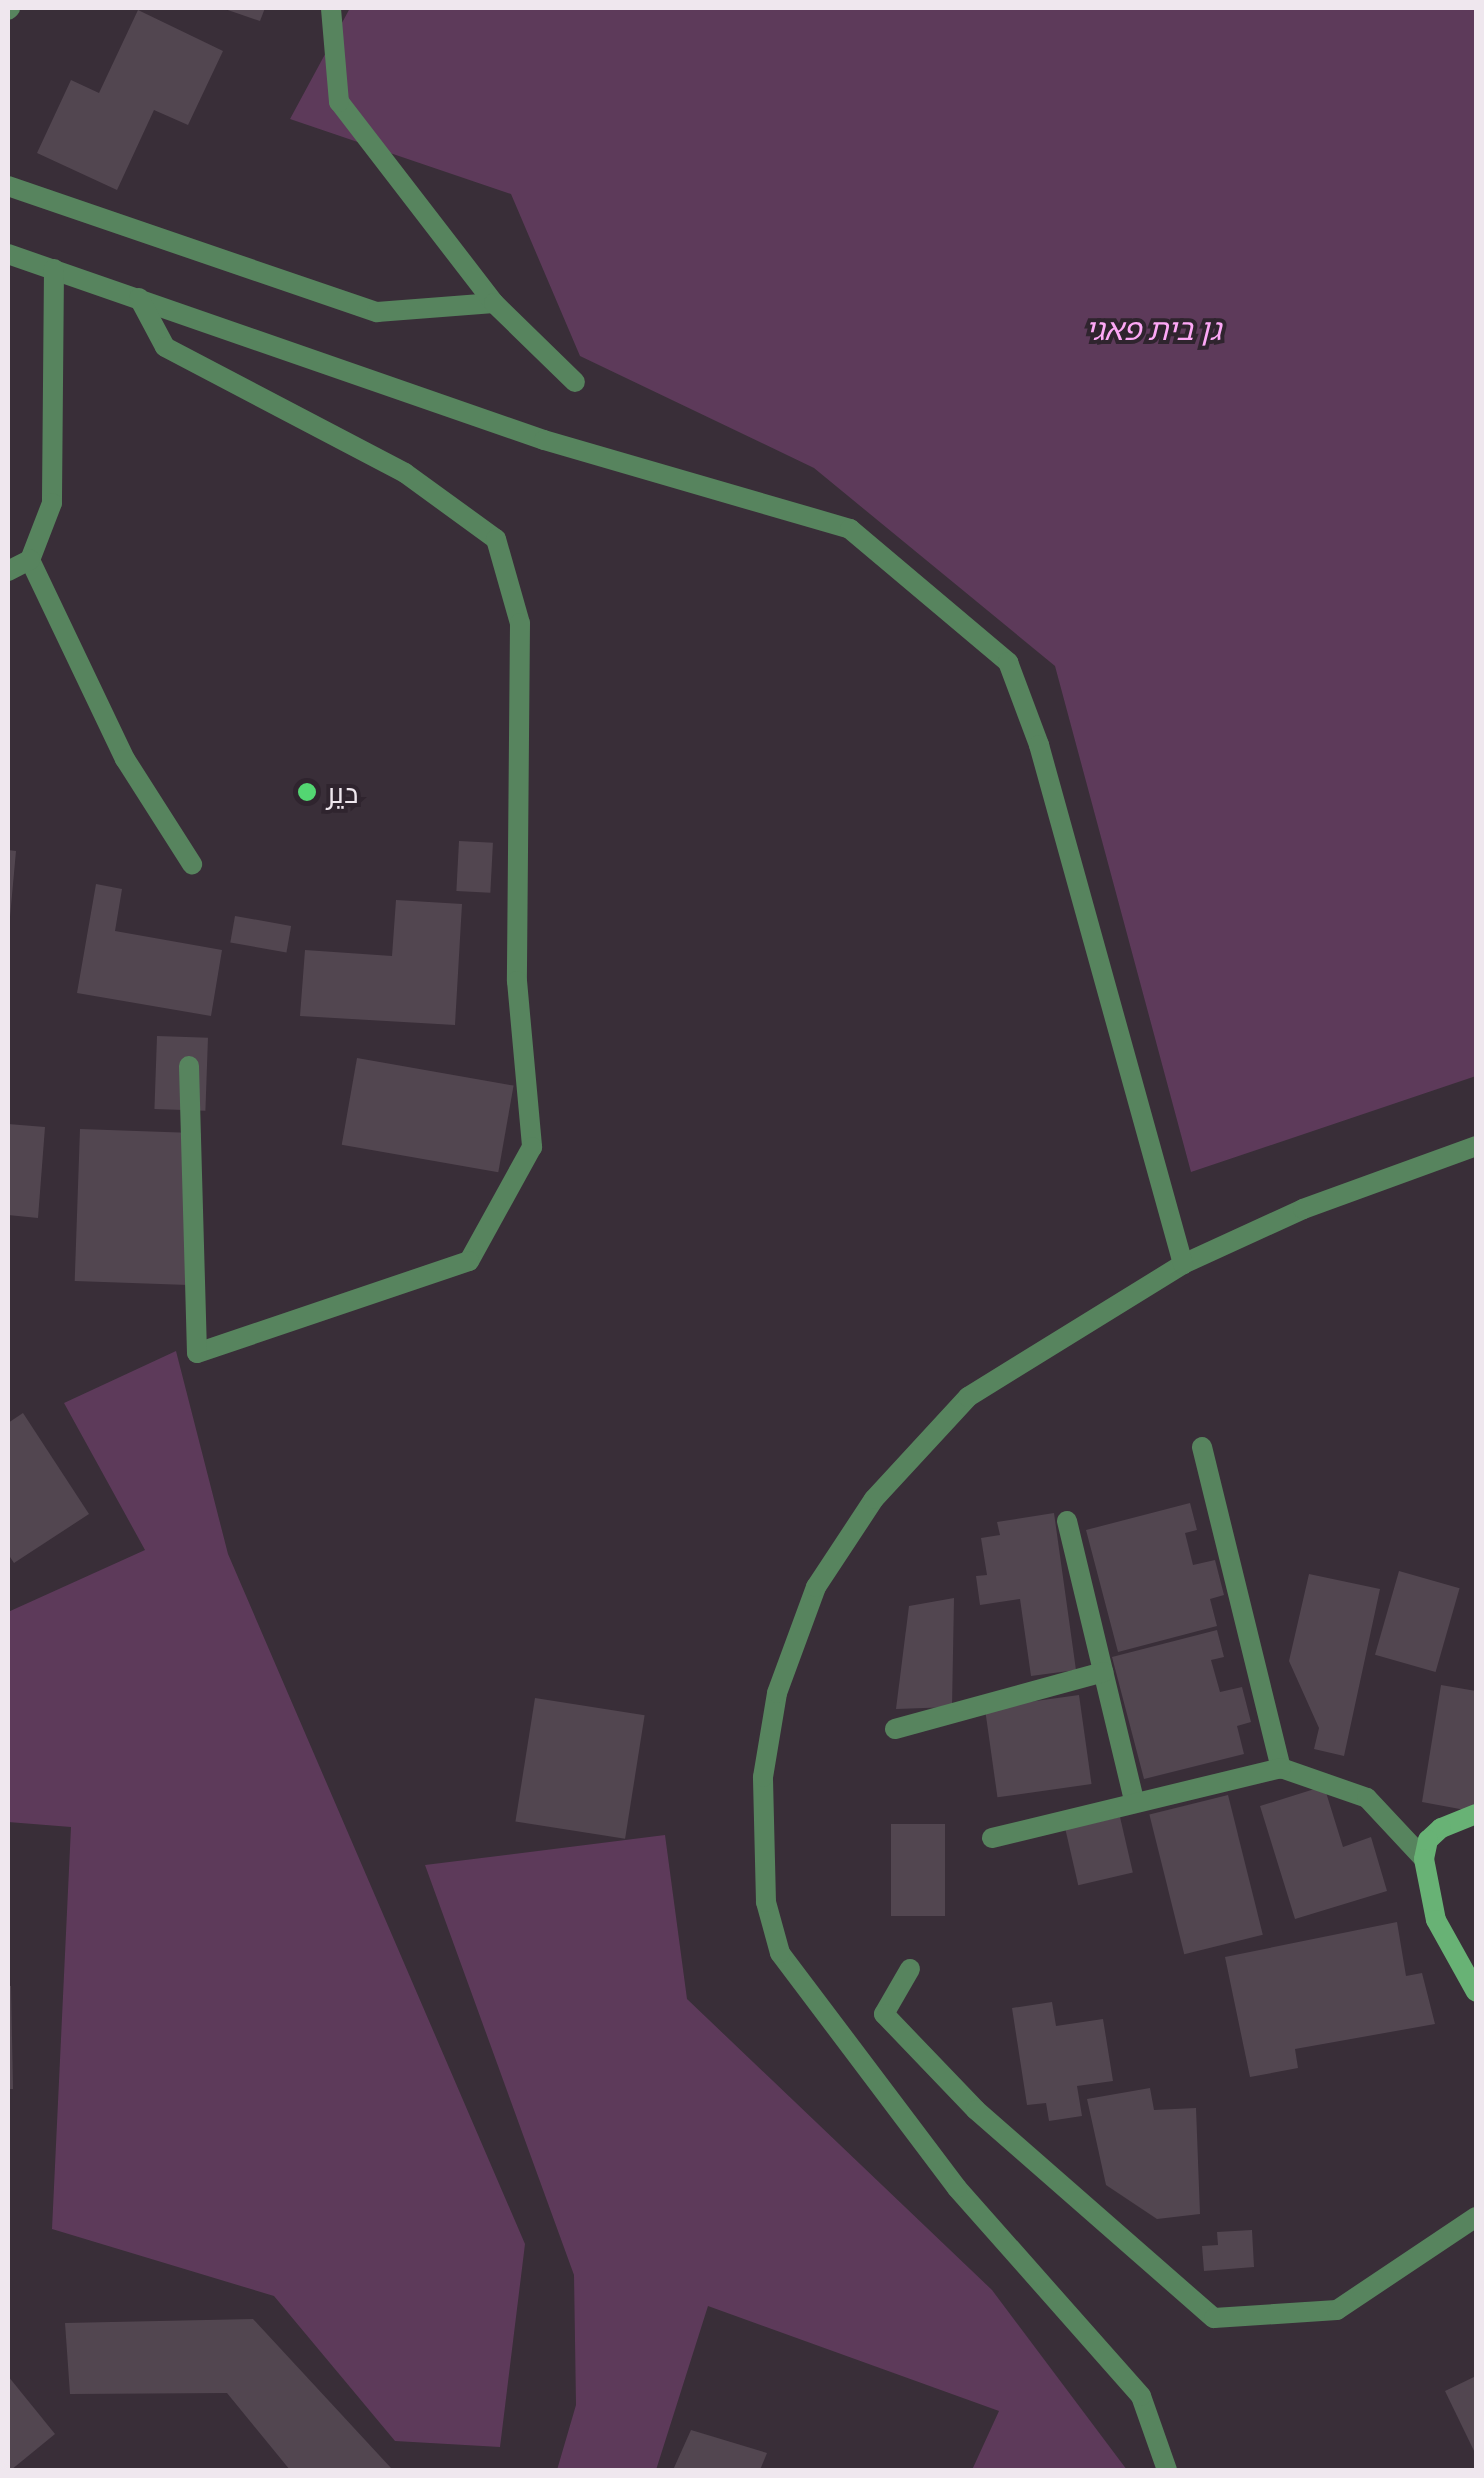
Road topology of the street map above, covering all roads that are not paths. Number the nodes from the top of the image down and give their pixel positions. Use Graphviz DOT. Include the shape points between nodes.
graph roads {
  1 [pos="331,8"];
  2 [pos="8,186"];
  3 [pos="8,254"];
  4 [pos="54,269"];
  5 [pos="139,298"];
  6 [pos="494,303"];
  7 [pos="575,382"];
  8 [pos="30,560"];
  9 [pos="8,571"];
  10 [pos="192,864"];
  11 [pos="189,1066"];
  12 [pos="1476,1146"];
  13 [pos="1184,1264"];
  14 [pos="1202,1447"];
  15 [pos="1067,1521"];
  16 [pos="1103,1672"];
  17 [pos="895,1728"];
  18 [pos="1281,1768"];
  19 [pos="1134,1801"];
  20 [pos="1476,1814"];
  21 [pos="992,1838"];
  22 [pos="1424,1859"];
  23 [pos="910,1970"];
  24 [pos="1476,1992"];
  25 [pos="1476,2217"];
  26 [pos="1167,2470"];
  1 -- 6 [label="street" via="339,102"];
  2 -- 6 [label="street" via="378,312"];
  3 -- 4 [label="street"];
  4 -- 5 [label="street"];
  4 -- 8 [label="street" via="52,502"];
  5 -- 11 [label="street" via="164,347 405,474 496,539 520,623 518,981 532,1147 469,1261 196,1353"];
  5 -- 13 [label="street" via="544,440 850,529 1008,662 1039,745"];
  6 -- 7 [label="street"];
  8 -- 9 [label="street"];
  8 -- 10 [label="street" via="126,759"];
  12 -- 13 [label="street" via="1302,1208"];
  13 -- 26 [label="street" via="968,1398 874,1500 816,1587 776,1693 763,1777 766,1902 780,1954 958,2188 1141,2396"];
  14 -- 18 [label="street"];
  15 -- 16 [label="street"];
  16 -- 17 [label="street"];
  16 -- 19 [label="street"];
  18 -- 19 [label="street"];
  18 -- 22 [label="street" via="1367,1798"];
  19 -- 21 [label="street"];
  20 -- 22 [label="street" via="1441,1828 1428,1840"];
  22 -- 24 [label="street" via="1436,1920"];
  23 -- 25 [label="street" via="884,2014 976,2110 1214,2318 1337,2310"];
}
